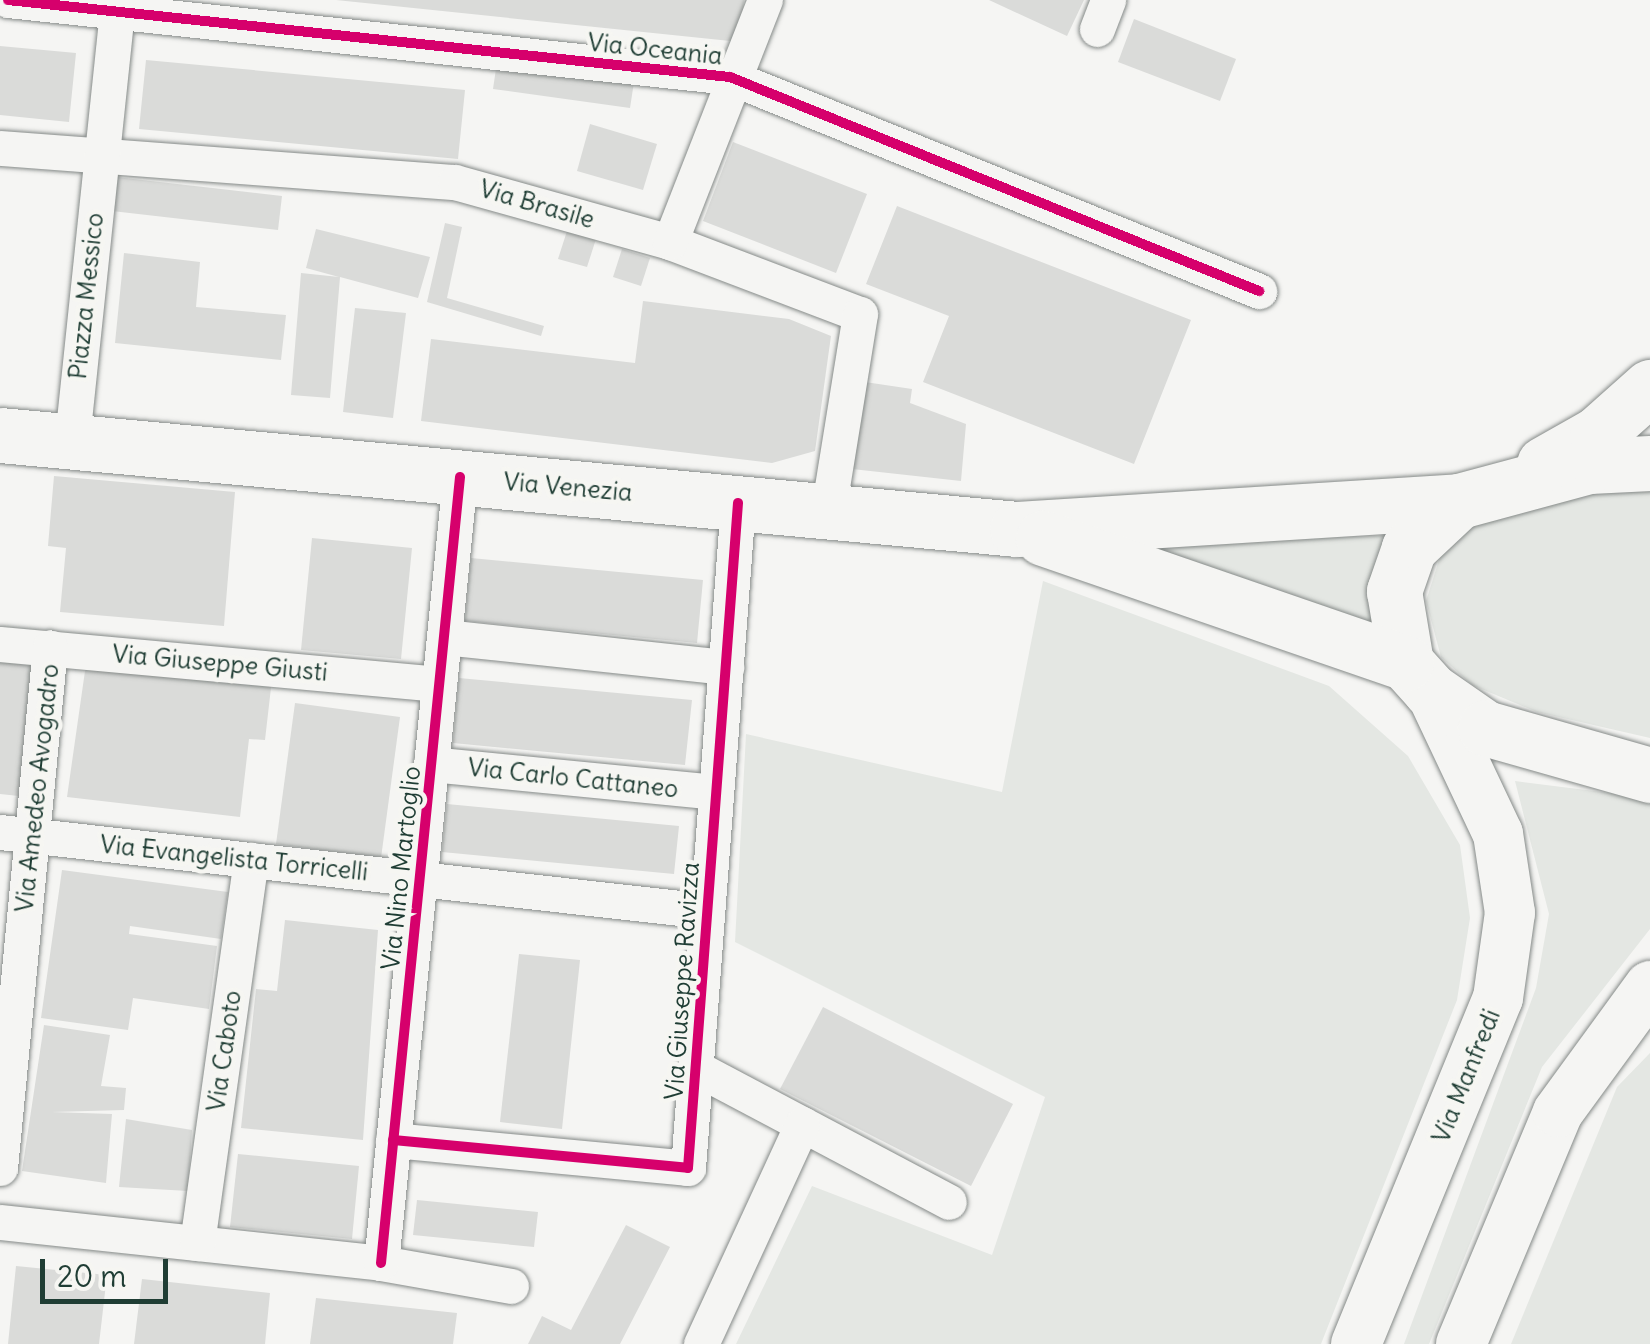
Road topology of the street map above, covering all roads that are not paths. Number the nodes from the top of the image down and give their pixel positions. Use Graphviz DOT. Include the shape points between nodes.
graph roads {
  1 [pos="8,0"];
  2 [pos="765,0"];
  3 [pos="118,6"];
  4 [pos="730,76"];
  5 [pos="0,148"];
  6 [pos="101,154"];
  7 [pos="670,242"];
  8 [pos="1259,291"];
  9 [pos="1650,386"];
  10 [pos="0,435"];
  11 [pos="72,440"];
  12 [pos="1650,463"];
  13 [pos="460,478"];
  14 [pos="1511,483"];
  15 [pos="1459,501"];
  16 [pos="738,502"];
  17 [pos="828,511"];
  18 [pos="1017,529"];
  19 [pos="444,637"];
  20 [pos="0,644"];
  21 [pos="50,647"];
  22 [pos="726,668"];
  23 [pos="1418,676"];
  24 [pos="439,684"];
  25 [pos="431,764"];
  26 [pos="1650,775"];
  27 [pos="716,792"];
  28 [pos="16,834"];
  29 [pos="251,860"];
  30 [pos="420,879"];
  31 [pos="707,911"];
  32 [pos="1650,986"];
  33 [pos="696,1068"];
  34 [pos="802,1124"];
  35 [pos="393,1140"];
  36 [pos="0,1168"];
  37 [pos="948,1202"];
  38 [pos="0,1222"];
  39 [pos="197,1243"];
  40 [pos="381,1263"];
  41 [pos="511,1286"];
  42 [pos="701,1344"];
  43 [pos="1356,1344"];
  44 [pos="1461,1344"];
  1 -- 3 [label="street, Via Oceania"];
  2 -- 4 [label="street"];
  3 -- 4 [label="street, Via Oceania"];
  3 -- 6 [label="street, Piazza Messico"];
  4 -- 7 [label="street"];
  4 -- 8 [label="street, Via Oceania"];
  5 -- 6 [label="street, Via Brasile"];
  6 -- 7 [label="street, Via Brasile" via="455,182"];
  6 -- 11 [label="street, Piazza Messico"];
  7 -- 17 [label="street, Via Brasile" via="860,314"];
  9 -- 14 [label="main road" via="1597,434"];
  10 -- 11 [label="main road, Via Venezia"];
  11 -- 13 [label="main road, Via Venezia"];
  12 -- 14 [label="main road" via="1590,466"];
  13 -- 16 [label="main road, Via Venezia"];
  13 -- 19 [label="street, Via Nino Martoglio"];
  14 -- 15 [label="main road"];
  15 -- 18 [label="main road, Via Venezia"];
  15 -- 23 [label="main road" via="1409,548 1394,591"];
  16 -- 17 [label="main road, Via Venezia"];
  16 -- 22 [label="street, Via Giuseppe Ravizza"];
  17 -- 18 [label="main road, Via Venezia"];
  18 -- 23 [label="main road, Via Venezia"];
  19 -- 22 [label="street"];
  19 -- 24 [label="street, Via Nino Martoglio"];
  20 -- 21 [label="street, Via Giuseppe Giusti"];
  21 -- 24 [label="street, Via Giuseppe Giusti"];
  21 -- 28 [label="street, Via Amedeo Avogadro"];
  22 -- 27 [label="street, Via Giuseppe Ravizza"];
  23 -- 26 [label="main road, Via Venezia" via="1485,728"];
  23 -- 43 [label="street, Via Manfredi" via="1498,834 1510,913 1498,998"];
  24 -- 25 [label="street, Via Nino Martoglio"];
  25 -- 27 [label="street, Via Carlo Cattaneo"];
  25 -- 30 [label="street, Via Nino Martoglio"];
  27 -- 31 [label="street, Via Giuseppe Ravizza"];
  28 -- 29 [label="street, Via Evangelista Torricelli"];
  28 -- 36 [label="street, Via Amedeo Avogadro"];
  29 -- 30 [label="street, Via Evangelista Torricelli"];
  29 -- 39 [label="street, Via Caboto"];
  30 -- 31 [label="street, Via Evangelista Torricelli"];
  30 -- 35 [label="street, Via Nino Martoglio"];
  31 -- 33 [label="street, Via Giuseppe Ravizza"];
  32 -- 44 [label="street" via="1558,1112"];
  33 -- 34 [label="street"];
  33 -- 35 [label="street, Via Giuseppe Ravizza" via="688,1168"];
  34 -- 37 [label="street"];
  34 -- 42 [label="street"];
  35 -- 40 [label="street, Via Nino Martoglio"];
  38 -- 39 [label="street"];
  39 -- 40 [label="street"];
  40 -- 41 [label="street"];
}
